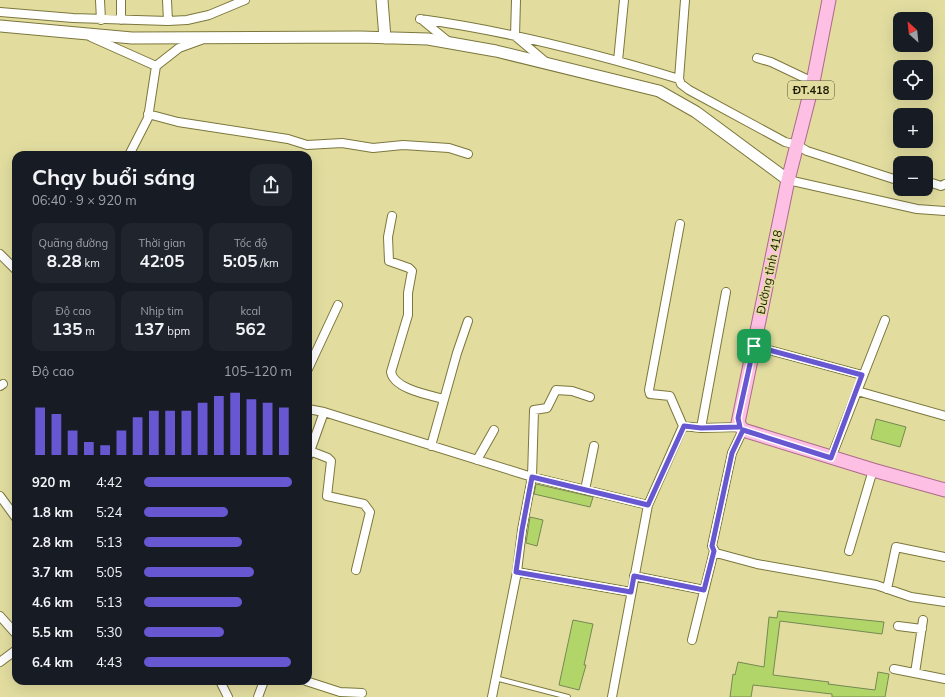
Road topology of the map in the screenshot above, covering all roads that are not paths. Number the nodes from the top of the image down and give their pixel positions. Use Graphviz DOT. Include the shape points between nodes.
graph roads {
  1 [pos="100,0"];
  2 [pos="121,0"];
  3 [pos="167,0"];
  4 [pos="245,0"];
  5 [pos="382,0"];
  6 [pos="516,0"];
  7 [pos="624,0"];
  8 [pos="685,0"];
  9 [pos="829,0"];
  10 [pos="0,12"];
  11 [pos="101,20"];
  12 [pos="121,20"];
  13 [pos="168,21"];
  14 [pos="0,26"];
  15 [pos="86,34"];
  16 [pos="515,36"];
  17 [pos="207,37"];
  18 [pos="385,38"];
  19 [pos="451,43"];
  20 [pos="757,58"];
  21 [pos="618,61"];
  22 [pos="549,64"];
  23 [pos="156,66"];
  24 [pos="679,79"];
  25 [pos="813,82"];
  26 [pos="148,114"];
  27 [pos="797,145"];
  28 [pos="131,151"];
  29 [pos="468,154"];
  30 [pos="893,179"];
  31 [pos="788,180"];
  32 [pos="933,184"];
  33 [pos="945,184"];
  34 [pos="945,211"];
  35 [pos="392,216"];
  36 [pos="680,224"];
  37 [pos="0,254"];
  38 [pos="12,266"];
  39 [pos="726,292"];
  40 [pos="338,304"];
  41 [pos="885,320"];
  42 [pos="468,321"];
  43 [pos="754,346"];
  44 [pos="312,360"];
  45 [pos="862,375"];
  46 [pos="857,391"];
  47 [pos="590,397"];
  48 [pos="444,399"];
  49 [pos="312,410"];
  50 [pos="324,412"];
  51 [pos="945,416"];
  52 [pos="684,426"];
  53 [pos="701,428"];
  54 [pos="741,428"];
  55 [pos="494,430"];
  56 [pos="312,446"];
  57 [pos="431,446"];
  58 [pos="594,446"];
  59 [pos="312,455"];
  60 [pos="831,458"];
  61 [pos="477,460"];
  62 [pos="873,470"];
  63 [pos="532,477"];
  64 [pos="585,490"];
  65 [pos="945,490"];
  66 [pos="0,496"];
  67 [pos="648,505"];
  68 [pos="12,512"];
  69 [pos="714,551"];
  70 [pos="849,551"];
  71 [pos="945,557"];
  72 [pos="356,570"];
  73 [pos="516,572"];
  74 [pos="634,576"];
  75 [pos="887,589"];
  76 [pos="704,590"];
  77 [pos="631,592"];
  78 [pos="945,602"];
  79 [pos="0,616"];
  80 [pos="923,620"];
  81 [pos="898,626"];
  82 [pos="922,629"];
  83 [pos="12,630"];
  84 [pos="692,640"];
  85 [pos="12,653"];
  86 [pos="0,662"];
  87 [pos="894,669"];
  88 [pos="915,673"];
  89 [pos="495,678"];
  90 [pos="945,679"];
  91 [pos="312,683"];
  92 [pos="222,685"];
  93 [pos="262,685"];
  94 [pos="362,693"];
  95 [pos="228,697"];
  96 [pos="258,697"];
  97 [pos="492,697"];
  98 [pos="568,697"];
  99 [pos="612,697"];
  1 -- 11 [label="street"];
  2 -- 12 [label="street"];
  3 -- 13 [label="street"];
  4 -- 13 [label="street" via="209,15"];
  5 -- 18 [label="main road"];
  6 -- 16 [label="street"];
  7 -- 21 [label="street"];
  8 -- 24 [label="street"];
  9 -- 25 [label="main road, Đường tỉnh 418 / ĐT.418"];
  10 -- 11 [label="street"];
  11 -- 12 [label="street"];
  12 -- 13 [label="street"];
  14 -- 15 [label="main road"];
  15 -- 17 [label="main road" via="132,38"];
  15 -- 23 [label="street"];
  16 -- 19 [label="street" via="420,18"];
  16 -- 21 [label="street"];
  16 -- 22 [label="street"];
  17 -- 18 [label="main road"];
  17 -- 23 [label="street" via="179,48"];
  18 -- 19 [label="main road" via="428,39"];
  19 -- 22 [label="main road"];
  20 -- 25 [label="street"];
  21 -- 24 [label="street"];
  22 -- 31 [label="main road" via="659,91 696,112"];
  23 -- 26 [label="street"];
  24 -- 27 [label="street" via="689,90 777,138"];
  25 -- 27 [label="main road, Đường tỉnh 418 / ĐT.418"];
  26 -- 28 [label="street"];
  26 -- 29 [label="street" via="178,122 307,144 342,143 373,148 403,145 449,148"];
  27 -- 30 [label="street" via="807,151"];
  27 -- 31 [label="main road, Đường tỉnh 418 / ĐT.418"];
  31 -- 34 [label="street" via="918,209"];
  31 -- 43 [label="main road, Đường tỉnh 418 / ĐT.418"];
  32 -- 33 [label="street" via="940,186"];
  35 -- 48 [label="street" via="388,237 389,261 412,271 408,292 408,315 392,377 396,382 414,391"];
  36 -- 52 [label="street" via="649,390 650,394 670,396"];
  37 -- 38 [label="street"];
  39 -- 53 [label="street"];
  40 -- 44 [label="street"];
  41 -- 45 [label="street"];
  42 -- 48 [label="street" via="456,353"];
  43 -- 45 [label="street"];
  43 -- 54 [label="main road, Đường tỉnh 418 / ĐT.418" via="738,418"];
  45 -- 46 [label="street"];
  46 -- 51 [label="street"];
  46 -- 60 [label="street"];
  47 -- 63 [label="street" via="568,390 556,390 547,408 534,410"];
  48 -- 57 [label="street"];
  49 -- 50 [label="street"];
  50 -- 56 [label="street"];
  50 -- 57 [label="street"];
  52 -- 53 [label="street"];
  52 -- 67 [label="street"];
  53 -- 54 [label="street"];
  54 -- 60 [label="main road"];
  54 -- 69 [label="street" via="732,453 712,546"];
  55 -- 61 [label="street"];
  57 -- 61 [label="street"];
  58 -- 64 [label="street"];
  59 -- 72 [label="street" via="331,461 327,496 364,504 370,512"];
  60 -- 62 [label="main road"];
  61 -- 63 [label="street"];
  62 -- 65 [label="main road"];
  62 -- 70 [label="street"];
  63 -- 64 [label="street"];
  63 -- 73 [label="street"];
  64 -- 67 [label="street"];
  66 -- 68 [label="street"];
  67 -- 74 [label="street"];
  69 -- 75 [label="street" via="757,564 876,584"];
  69 -- 76 [label="street"];
  71 -- 75 [label="street" via="896,547"];
  73 -- 77 [label="street"];
  73 -- 89 [label="street"];
  74 -- 76 [label="street"];
  74 -- 77 [label="street"];
  75 -- 78 [label="street" via="911,597"];
  76 -- 84 [label="street"];
  77 -- 99 [label="street"];
  79 -- 83 [label="street"];
  80 -- 82 [label="street"];
  81 -- 82 [label="street"];
  82 -- 88 [label="street"];
  85 -- 86 [label="street"];
  87 -- 88 [label="street"];
  88 -- 90 [label="street"];
  89 -- 97 [label="street"];
  89 -- 98 [label="lane"];
  91 -- 94 [label="street" via="340,692"];
  92 -- 95 [label="street"];
  93 -- 96 [label="street"];
}
